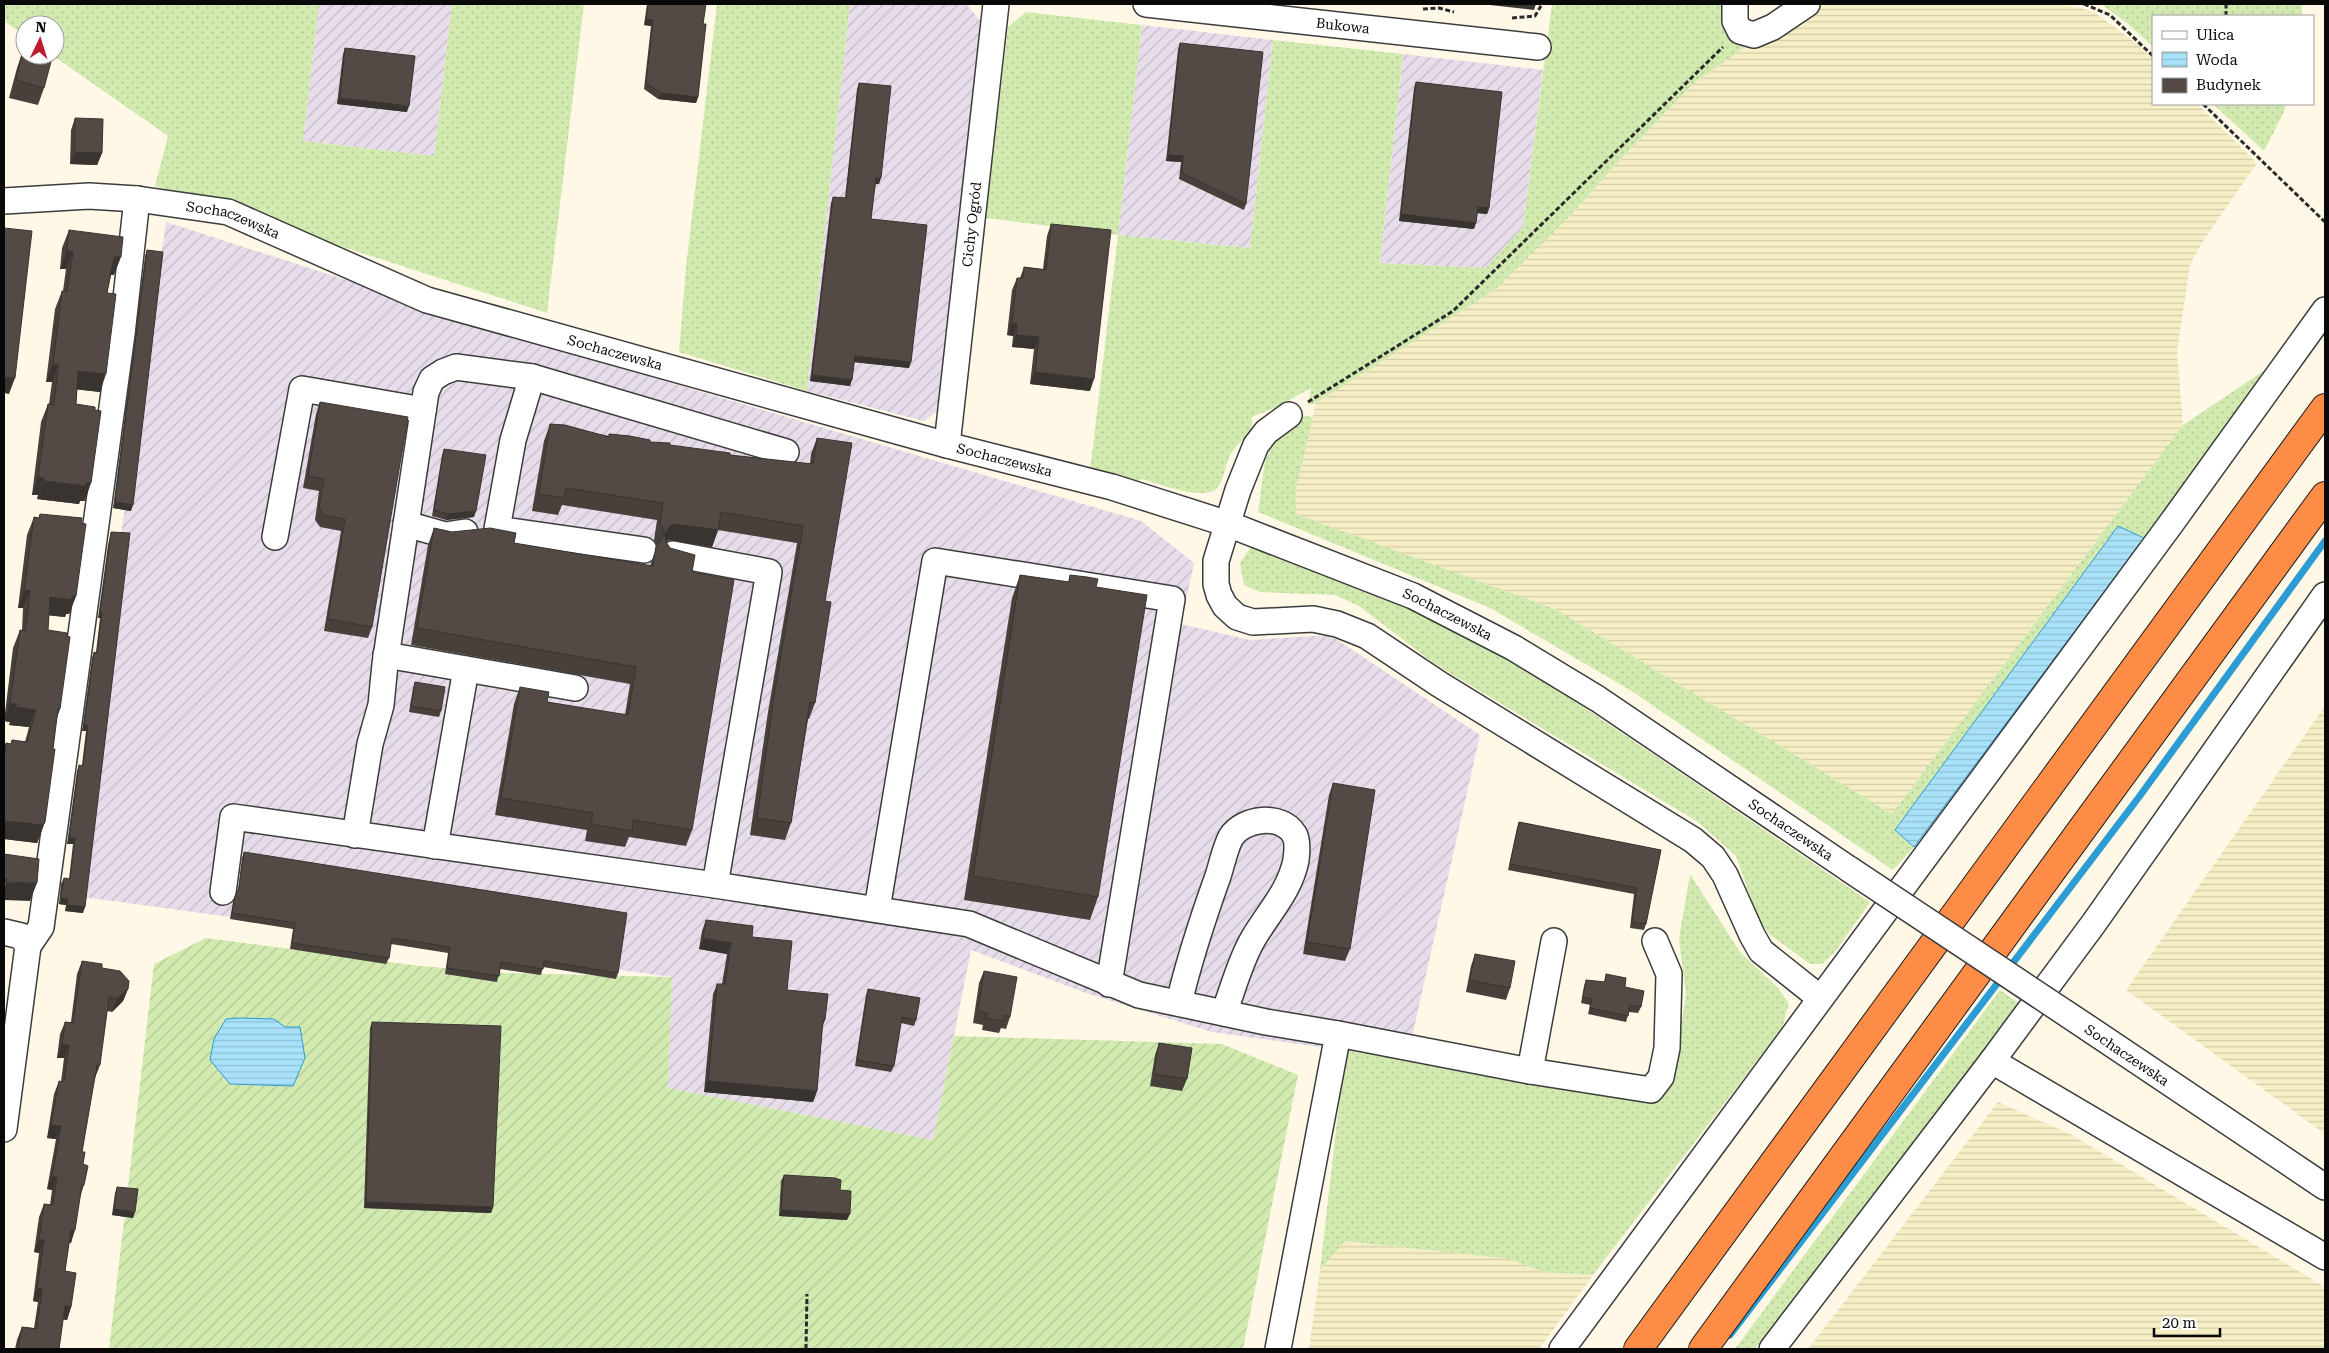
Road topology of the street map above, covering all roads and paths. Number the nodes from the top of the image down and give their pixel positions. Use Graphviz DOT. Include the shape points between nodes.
graph roads {
  1 [pos="996,4"];
  2 [pos="1146,4"];
  3 [pos="1542,4"];
  4 [pos="1735,4"];
  5 [pos="1807,4"];
  6 [pos="2084,4"];
  7 [pos="1417,10"];
  8 [pos="1460,14"];
  9 [pos="1508,18"];
  10 [pos="1740,31"];
  11 [pos="1538,47"];
  12 [pos="2152,55"];
  13 [pos="2204,105"];
  14 [pos="137,199"];
  15 [pos="4,201"];
  16 [pos="2325,222"];
  17 [pos="2325,310"];
  18 [pos="532,378"];
  19 [pos="2325,408"];
  20 [pos="423,410"];
  21 [pos="1289,415"];
  22 [pos="947,445"];
  23 [pos="786,452"];
  24 [pos="2325,496"];
  25 [pos="406,524"];
  26 [pos="1228,524"];
  27 [pos="498,529"];
  28 [pos="275,537"];
  29 [pos="644,550"];
  30 [pos="673,554"];
  31 [pos="2325,595"];
  32 [pos="386,655"];
  33 [pos="466,669"];
  34 [pos="575,688"];
  35 [pos="355,835"];
  36 [pos="436,846"];
  37 [pos="715,885"];
  38 [pos="222,892"];
  39 [pos="877,909"];
  40 [pos="4,932"];
  41 [pos="1554,941"];
  42 [pos="1655,941"];
  43 [pos="28,946"];
  44 [pos="1109,984"];
  45 [pos="1820,998"];
  46 [pos="1180,1003"];
  47 [pos="1224,1013"];
  48 [pos="1338,1034"];
  49 [pos="1992,1061"];
  50 [pos="1530,1071"];
  51 [pos="4,1129"];
  52 [pos="2325,1187"];
  53 [pos="2325,1257"];
  54 [pos="807,1294"];
  55 [pos="806,1349"];
  56 [pos="1278,1349"];
  57 [pos="1562,1349"];
  58 [pos="1638,1349"];
  59 [pos="1703,1349"];
  60 [pos="1772,1349"];
  1 -- 22 [label="street, Cichy Ogród"];
  2 -- 11 [label="street, Bukowa"];
  3 -- 9 [label="path" via="1535,16"];
  4 -- 10 [label="street" via="1735,21"];
  5 -- 10 [label="street" via="1754,36"];
  6 -- 12 [label="path" via="2110,15"];
  7 -- 8 [label="path" via="1439,8"];
  10 -- 21 [label="path" via="1453,311"];
  13 -- 16 [label="path"];
  14 -- 15 [label="street, Sochaczewska" via="89,196"];
  14 -- 22 [label="street, Sochaczewska" via="228,212 426,300"];
  14 -- 43 [label="street" via="122,334 41,927"];
  17 -- 45 [label="street"];
  18 -- 20 [label="street" via="456,367 432,379"];
  18 -- 23 [label="street"];
  18 -- 27 [label="street" via="513,440"];
  19 -- 58 [label="highway"];
  20 -- 25 [label="street"];
  20 -- 28 [label="street" via="302,389"];
  21 -- 26 [label="street" via="1266,432 1256,445"];
  22 -- 26 [label="street, Sochaczewska" via="1112,487"];
  24 -- 59 [label="highway"];
  25 -- 27 [label="street" via="445,535"];
  25 -- 32 [label="street"];
  26 -- 45 [label="street" via="1216,561 1216,584 1225,606 1237,617 1254,622 1313,619 1367,636 1693,840 1726,875 1761,951"];
  26 -- 52 [label="street, Sochaczewska, bridge" via="1413,596 1514,648 1598,699"];
  27 -- 29 [label="street"];
  30 -- 37 [label="street" via="770,572"];
  31 -- 49 [label="street" via="2094,923"];
  32 -- 33 [label="street"];
  32 -- 35 [label="street" via="381,706 370,744"];
  33 -- 34 [label="street"];
  33 -- 36 [label="street"];
  35 -- 36 [label="street"];
  35 -- 38 [label="street" via="233,817"];
  36 -- 37 [label="street"];
  37 -- 39 [label="street"];
  39 -- 44 [label="street" via="969,924"];
  39 -- 44 [label="street" via="935,561 1172,599"];
  40 -- 43 [label="street" via="21,936"];
  41 -- 50 [label="street"];
  42 -- 50 [label="street" via="1668,974 1667,1048 1661,1077 1651,1090"];
  43 -- 51 [label="street"];
  44 -- 46 [label="street" via="1139,995"];
  45 -- 57 [label="street"];
  46 -- 47 [label="street"];
  46 -- 47 [label="street" via="1203,919 1231,837 1242,827 1270,820 1294,834 1296,860 1277,904 1252,940"];
  47 -- 48 [label="street"];
  48 -- 50 [label="street"];
  48 -- 56 [label="street"];
  49 -- 53 [label="street"];
  49 -- 60 [label="street"];
  54 -- 55 [label="path"];
}
